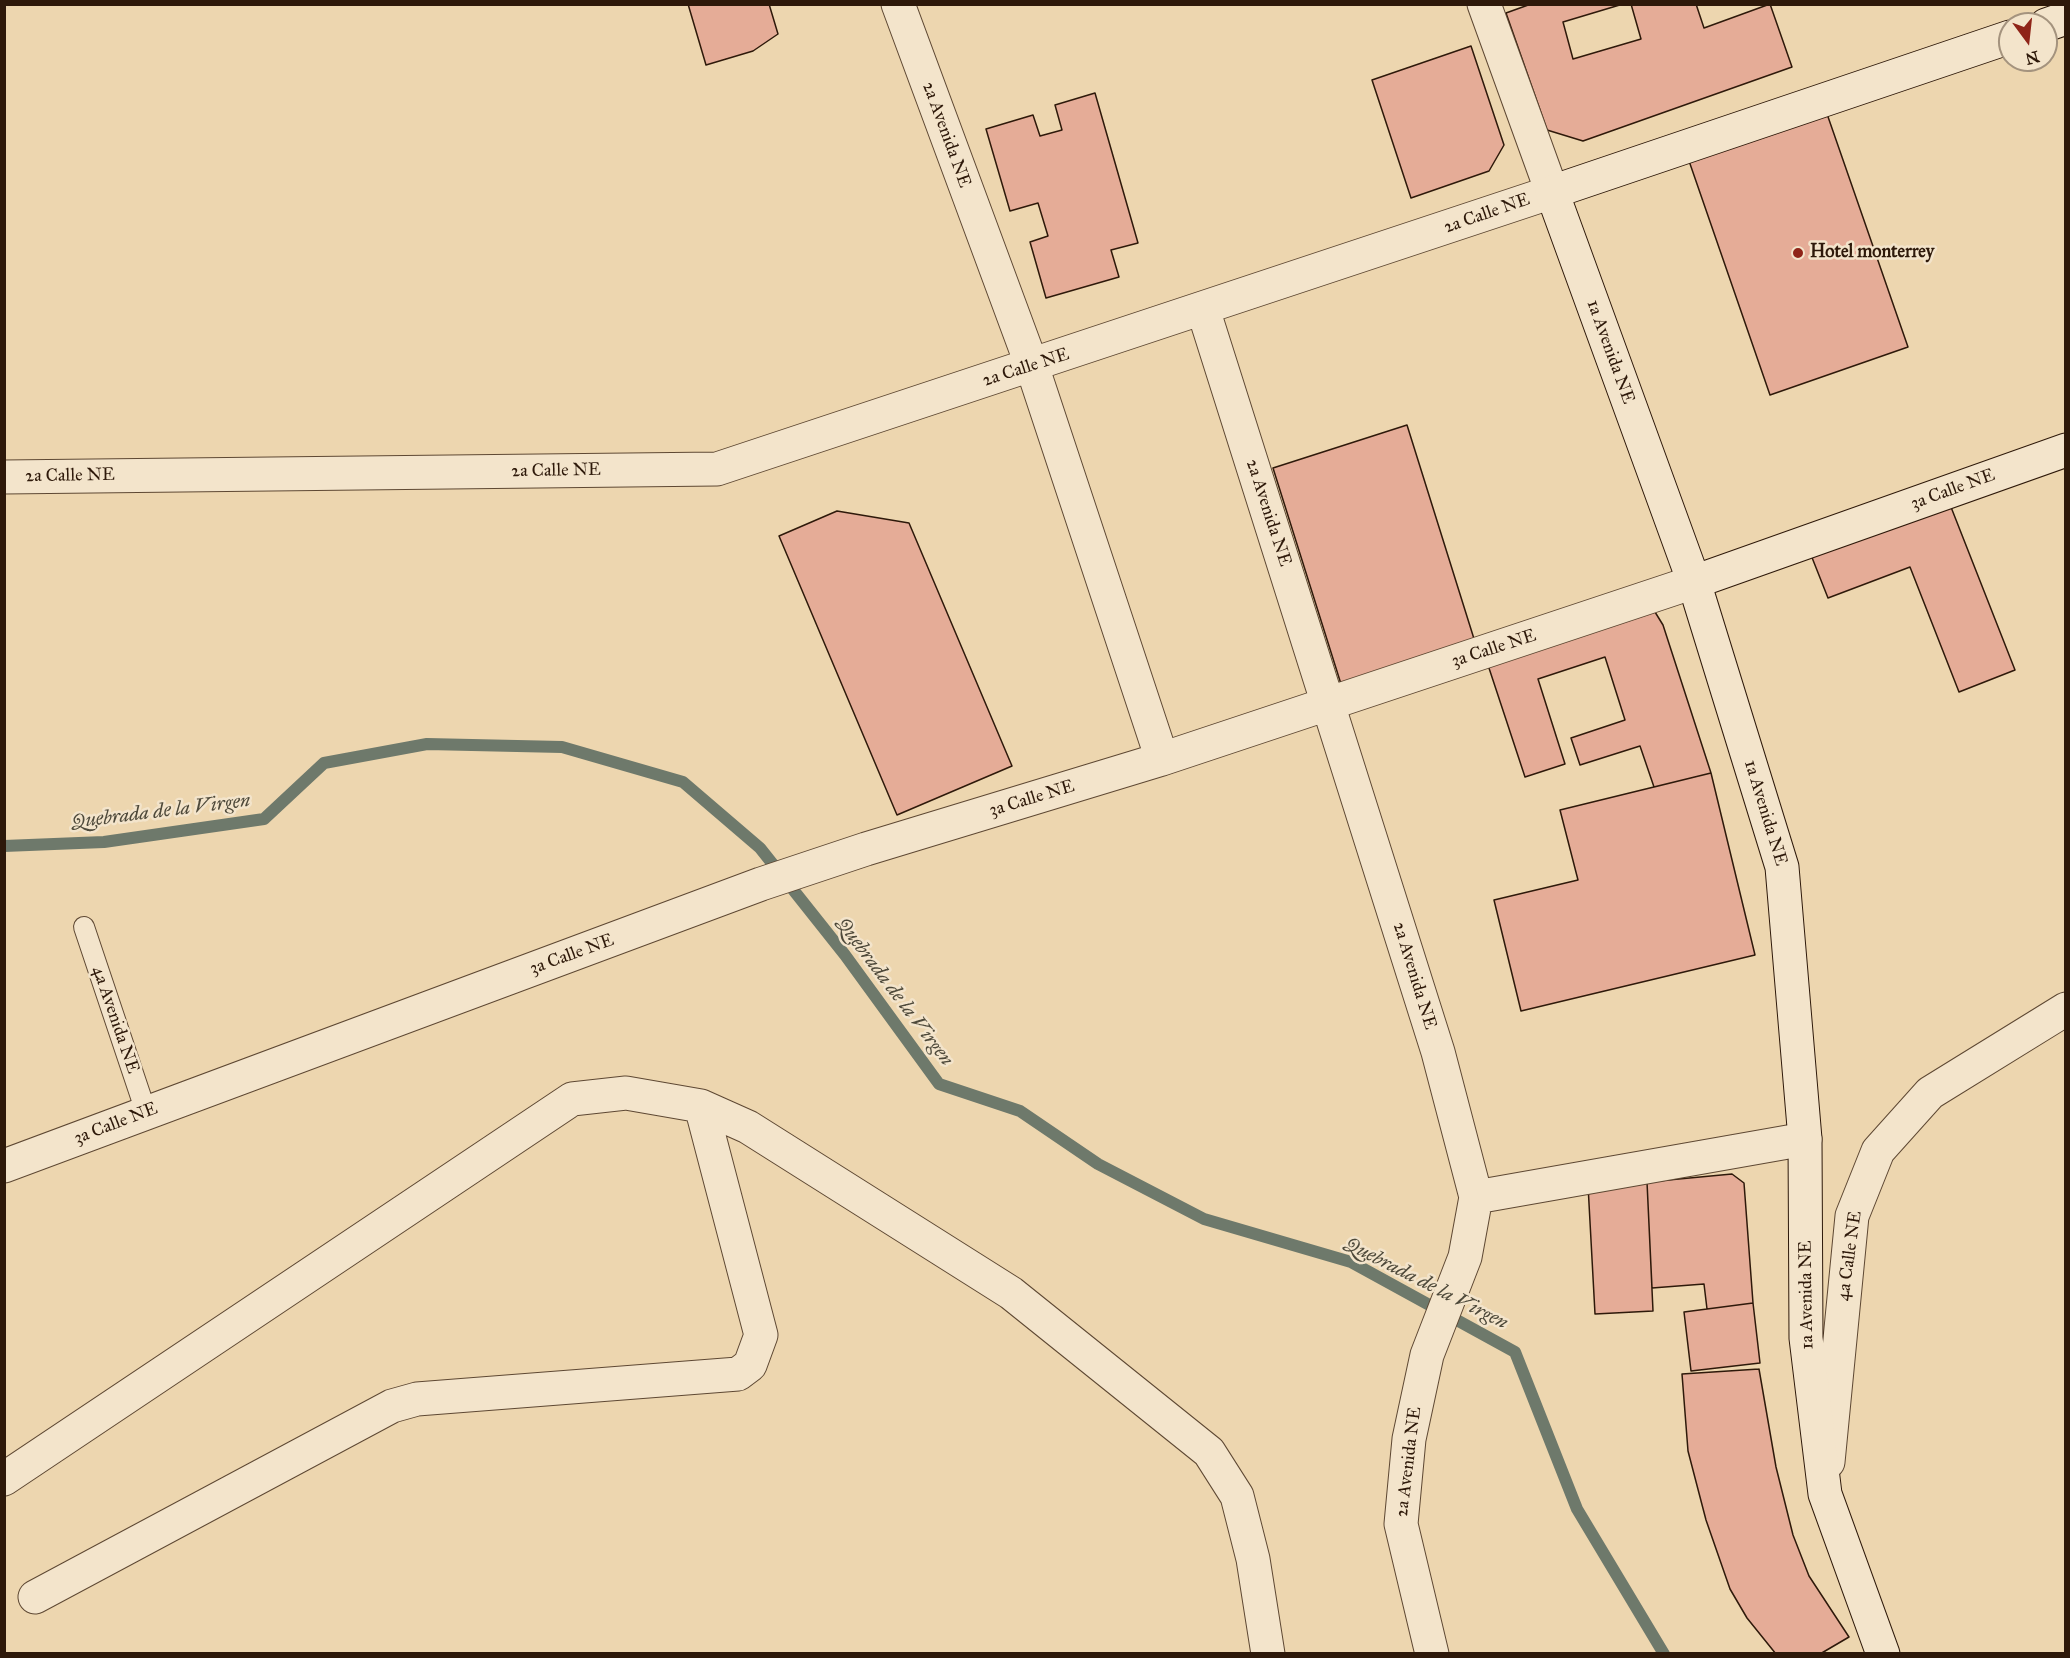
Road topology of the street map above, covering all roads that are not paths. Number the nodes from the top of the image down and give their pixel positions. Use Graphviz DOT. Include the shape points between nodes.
graph roads {
  1 [pos="898,4"];
  2 [pos="1484,4"];
  3 [pos="1998,41"];
  4 [pos="1552,192"];
  5 [pos="1203,309"];
  6 [pos="1032,366"];
  7 [pos="2066,450"];
  8 [pos="4,477"];
  9 [pos="1694,582"];
  10 [pos="1329,704"];
  11 [pos="1162,759"];
  12 [pos="84,927"];
  13 [pos="2066,1009"];
  14 [pos="701,1106"];
  15 [pos="146,1112"];
  16 [pos="1805,1139"];
  17 [pos="4,1166"];
  18 [pos="1476,1197"];
  19 [pos="4,1479"];
  20 [pos="1825,1494"];
  21 [pos="35,1597"];
  22 [pos="1268,1653"];
  23 [pos="1432,1653"];
  24 [pos="1883,1653"];
  1 -- 6 [label="street, 2a Avenida NE"];
  2 -- 4 [label="street, 1a Avenida NE"];
  3 -- 4 [label="street, 2a Calle NE"];
  4 -- 5 [label="street, 2a Calle NE"];
  4 -- 9 [label="street, 1a Avenida NE"];
  5 -- 6 [label="street, 2a Calle NE"];
  5 -- 10 [label="street, 2a Avenida NE"];
  6 -- 8 [label="street, 2a Calle NE" via="717,469"];
  6 -- 11 [label="street, 2a Avenida NE"];
  7 -- 9 [label="street, 3a Calle NE"];
  9 -- 10 [label="street, 3a Calle NE"];
  9 -- 16 [label="street, 1a Avenida NE" via="1782,867"];
  10 -- 11 [label="street, 3a Calle NE"];
  10 -- 18 [label="street, 2a Avenida NE" via="1438,1052"];
  11 -- 15 [label="street, 3a Calle NE" via="761,884"];
  12 -- 15 [label="lane, 4a Avenida NE"];
  13 -- 20 [label="street, 4a Calle NE" via="1930,1093 1878,1151 1852,1216"];
  14 -- 19 [label="street" via="626,1093 572,1099"];
  14 -- 21 [label="street" via="761,1335 750,1365 738,1374 417,1399 392,1406"];
  14 -- 22 [label="street" via="748,1127 1011,1293 1209,1452 1237,1496 1253,1558"];
  15 -- 17 [label="street, 3a Calle NE"];
  16 -- 18 [label="street"];
  16 -- 20 [label="street, 1a Avenida NE" via="1806,1338"];
  18 -- 23 [label="street, 2a Avenida NE" via="1465,1257 1427,1355 1409,1439 1401,1524"];
  20 -- 24 [label="street, 1a Avenida NE"];
}
